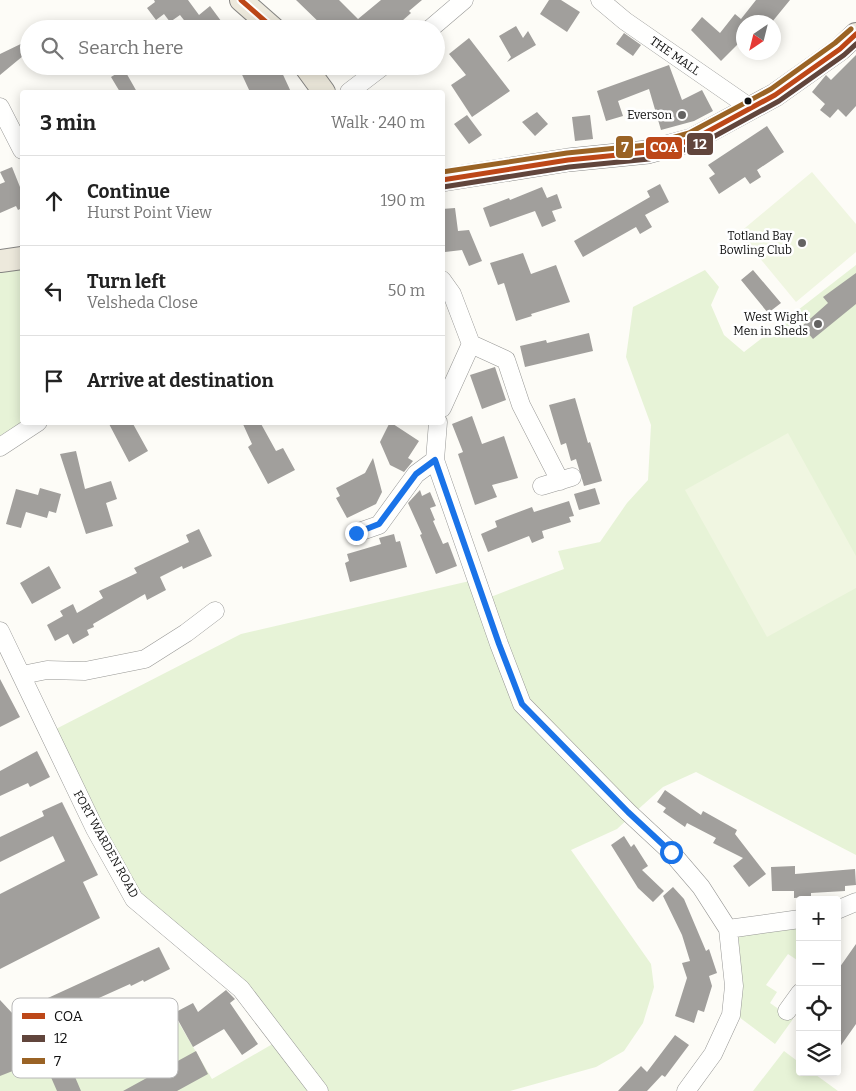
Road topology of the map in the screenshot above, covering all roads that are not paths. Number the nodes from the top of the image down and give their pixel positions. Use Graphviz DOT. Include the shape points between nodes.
graph roads {
  1 [pos="241,0"];
  2 [pos="464,0"];
  3 [pos="600,0"];
  4 [pos="264,20"];
  5 [pos="441,20"];
  6 [pos="856,34"];
  7 [pos="312,75"];
  8 [pos="371,75"];
  9 [pos="323,90"];
  10 [pos="352,90"];
  11 [pos="0,107"];
  12 [pos="752,109"];
  13 [pos="20,146"];
  14 [pos="445,180"];
  15 [pos="20,258"];
  16 [pos="0,261"];
  17 [pos="445,284"];
  18 [pos="472,344"];
  19 [pos="445,402"];
  20 [pos="33,425"];
  21 [pos="438,425"];
  22 [pos="0,447"];
  23 [pos="435,460"];
  24 [pos="542,486"];
  25 [pos="356,533"];
  26 [pos="215,611"];
  27 [pos="0,631"];
  28 [pos="22,675"];
  29 [pos="856,902"];
  30 [pos="841,908"];
  31 [pos="796,920"];
  32 [pos="728,929"];
  33 [pos="796,998"];
  34 [pos="787,1011"];
  35 [pos="319,1091"];
  36 [pos="686,1091"];
  1 -- 4 [label="main road"];
  2 -- 5 [label="street"];
  3 -- 12 [label="street, THE MALL"];
  6 -- 12 [label="main road" via="834,53"];
  7 -- 9 [label="main road"];
  8 -- 10 [label="street"];
  11 -- 13 [label="street"];
  12 -- 14 [label="main road" via="692,140 648,152 562,161"];
  15 -- 16 [label="main road"];
  17 -- 18 [label="street"];
  18 -- 19 [label="street"];
  18 -- 24 [label="street" via="506,360 521,405 566,479"];
  20 -- 22 [label="street"];
  21 -- 23 [label="street"];
  23 -- 25 [label="street" via="416,474 379,524"];
  23 -- 32 [label="street" via="522,704 671,852"];
  26 -- 28 [label="street" via="145,659 85,671 47,670"];
  27 -- 28 [label="street, FORT WARDEN ROAD"];
  28 -- 35 [label="street, FORT WARDEN ROAD" via="95,829 134,899 241,989"];
  29 -- 30 [label="street"];
  31 -- 32 [label="street"];
  32 -- 36 [label="street" via="734,986 731,1015 713,1054"];
  33 -- 34 [label="street"];
}
